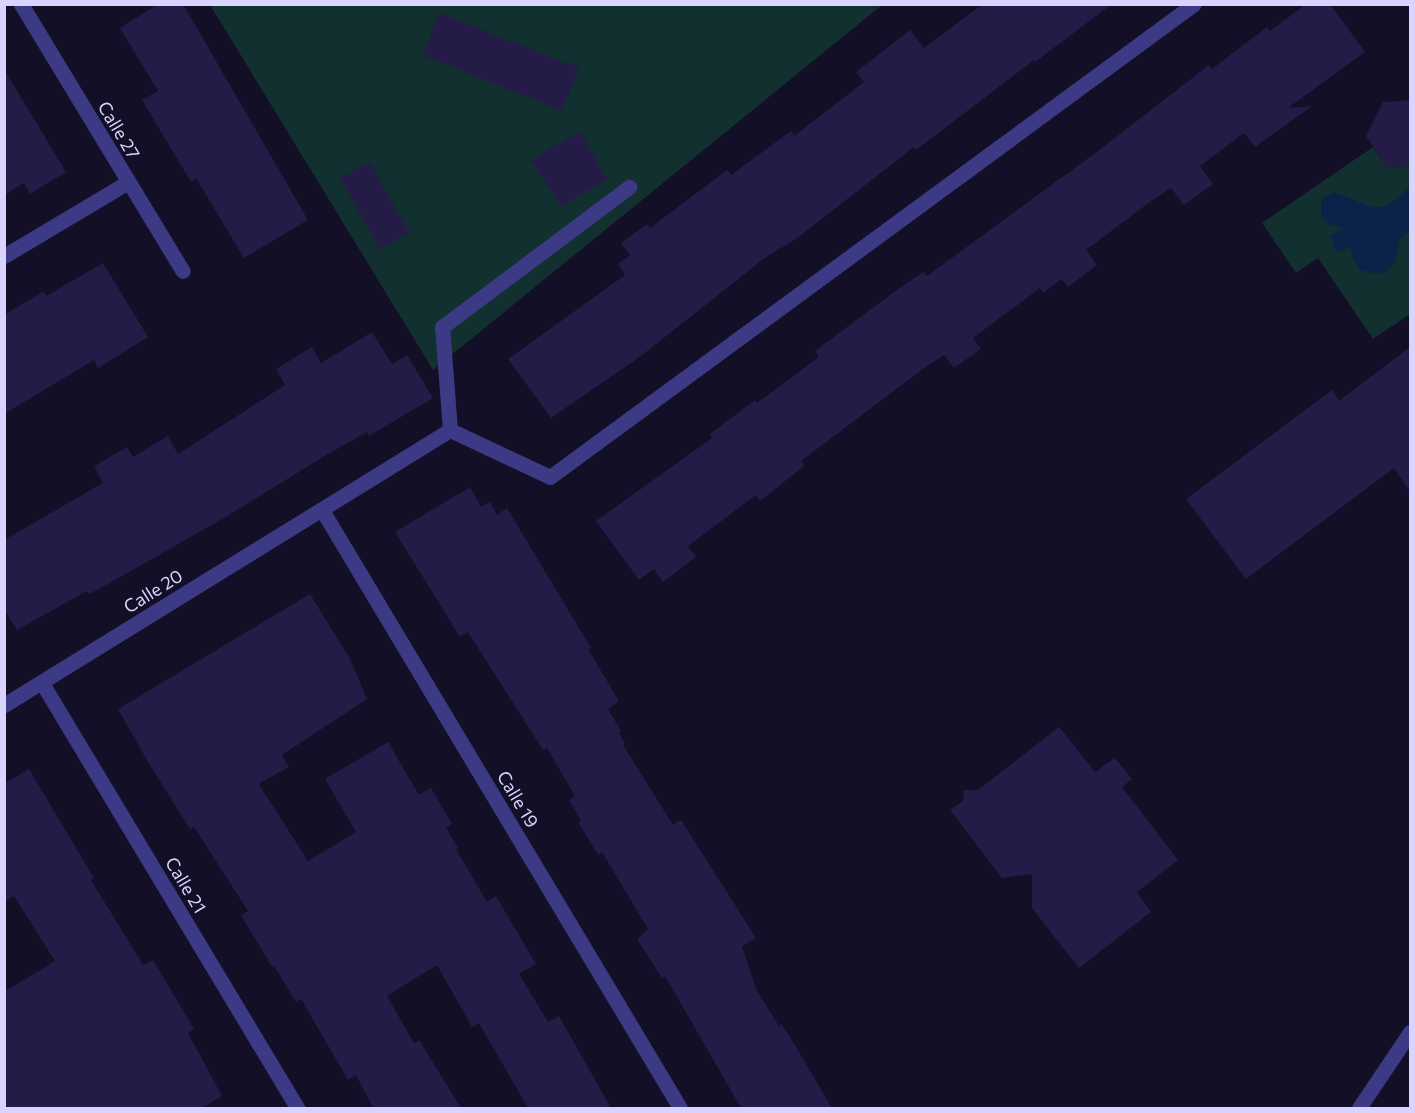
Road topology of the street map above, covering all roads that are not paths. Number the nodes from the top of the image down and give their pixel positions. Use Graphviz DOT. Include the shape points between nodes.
graph roads {
  1 [pos="21,4"];
  2 [pos="1194,4"];
  3 [pos="128,182"];
  4 [pos="629,187"];
  5 [pos="4,256"];
  6 [pos="183,271"];
  7 [pos="450,430"];
  8 [pos="322,510"];
  9 [pos="42,682"];
  10 [pos="4,705"];
  11 [pos="1410,1032"];
  12 [pos="297,1108"];
  13 [pos="680,1108"];
  14 [pos="1359,1108"];
  1 -- 3 [label="street, Calle 27"];
  2 -- 7 [label="street" via="550,477"];
  3 -- 5 [label="street, Calle 27"];
  3 -- 6 [label="street"];
  4 -- 7 [label="street" via="442,327"];
  7 -- 8 [label="street, Calle 20"];
  8 -- 9 [label="street, Calle 20"];
  8 -- 13 [label="street, Calle 19"];
  9 -- 10 [label="street, Calle 20"];
  9 -- 12 [label="street, Calle 21"];
  11 -- 14 [label="street"];
}
